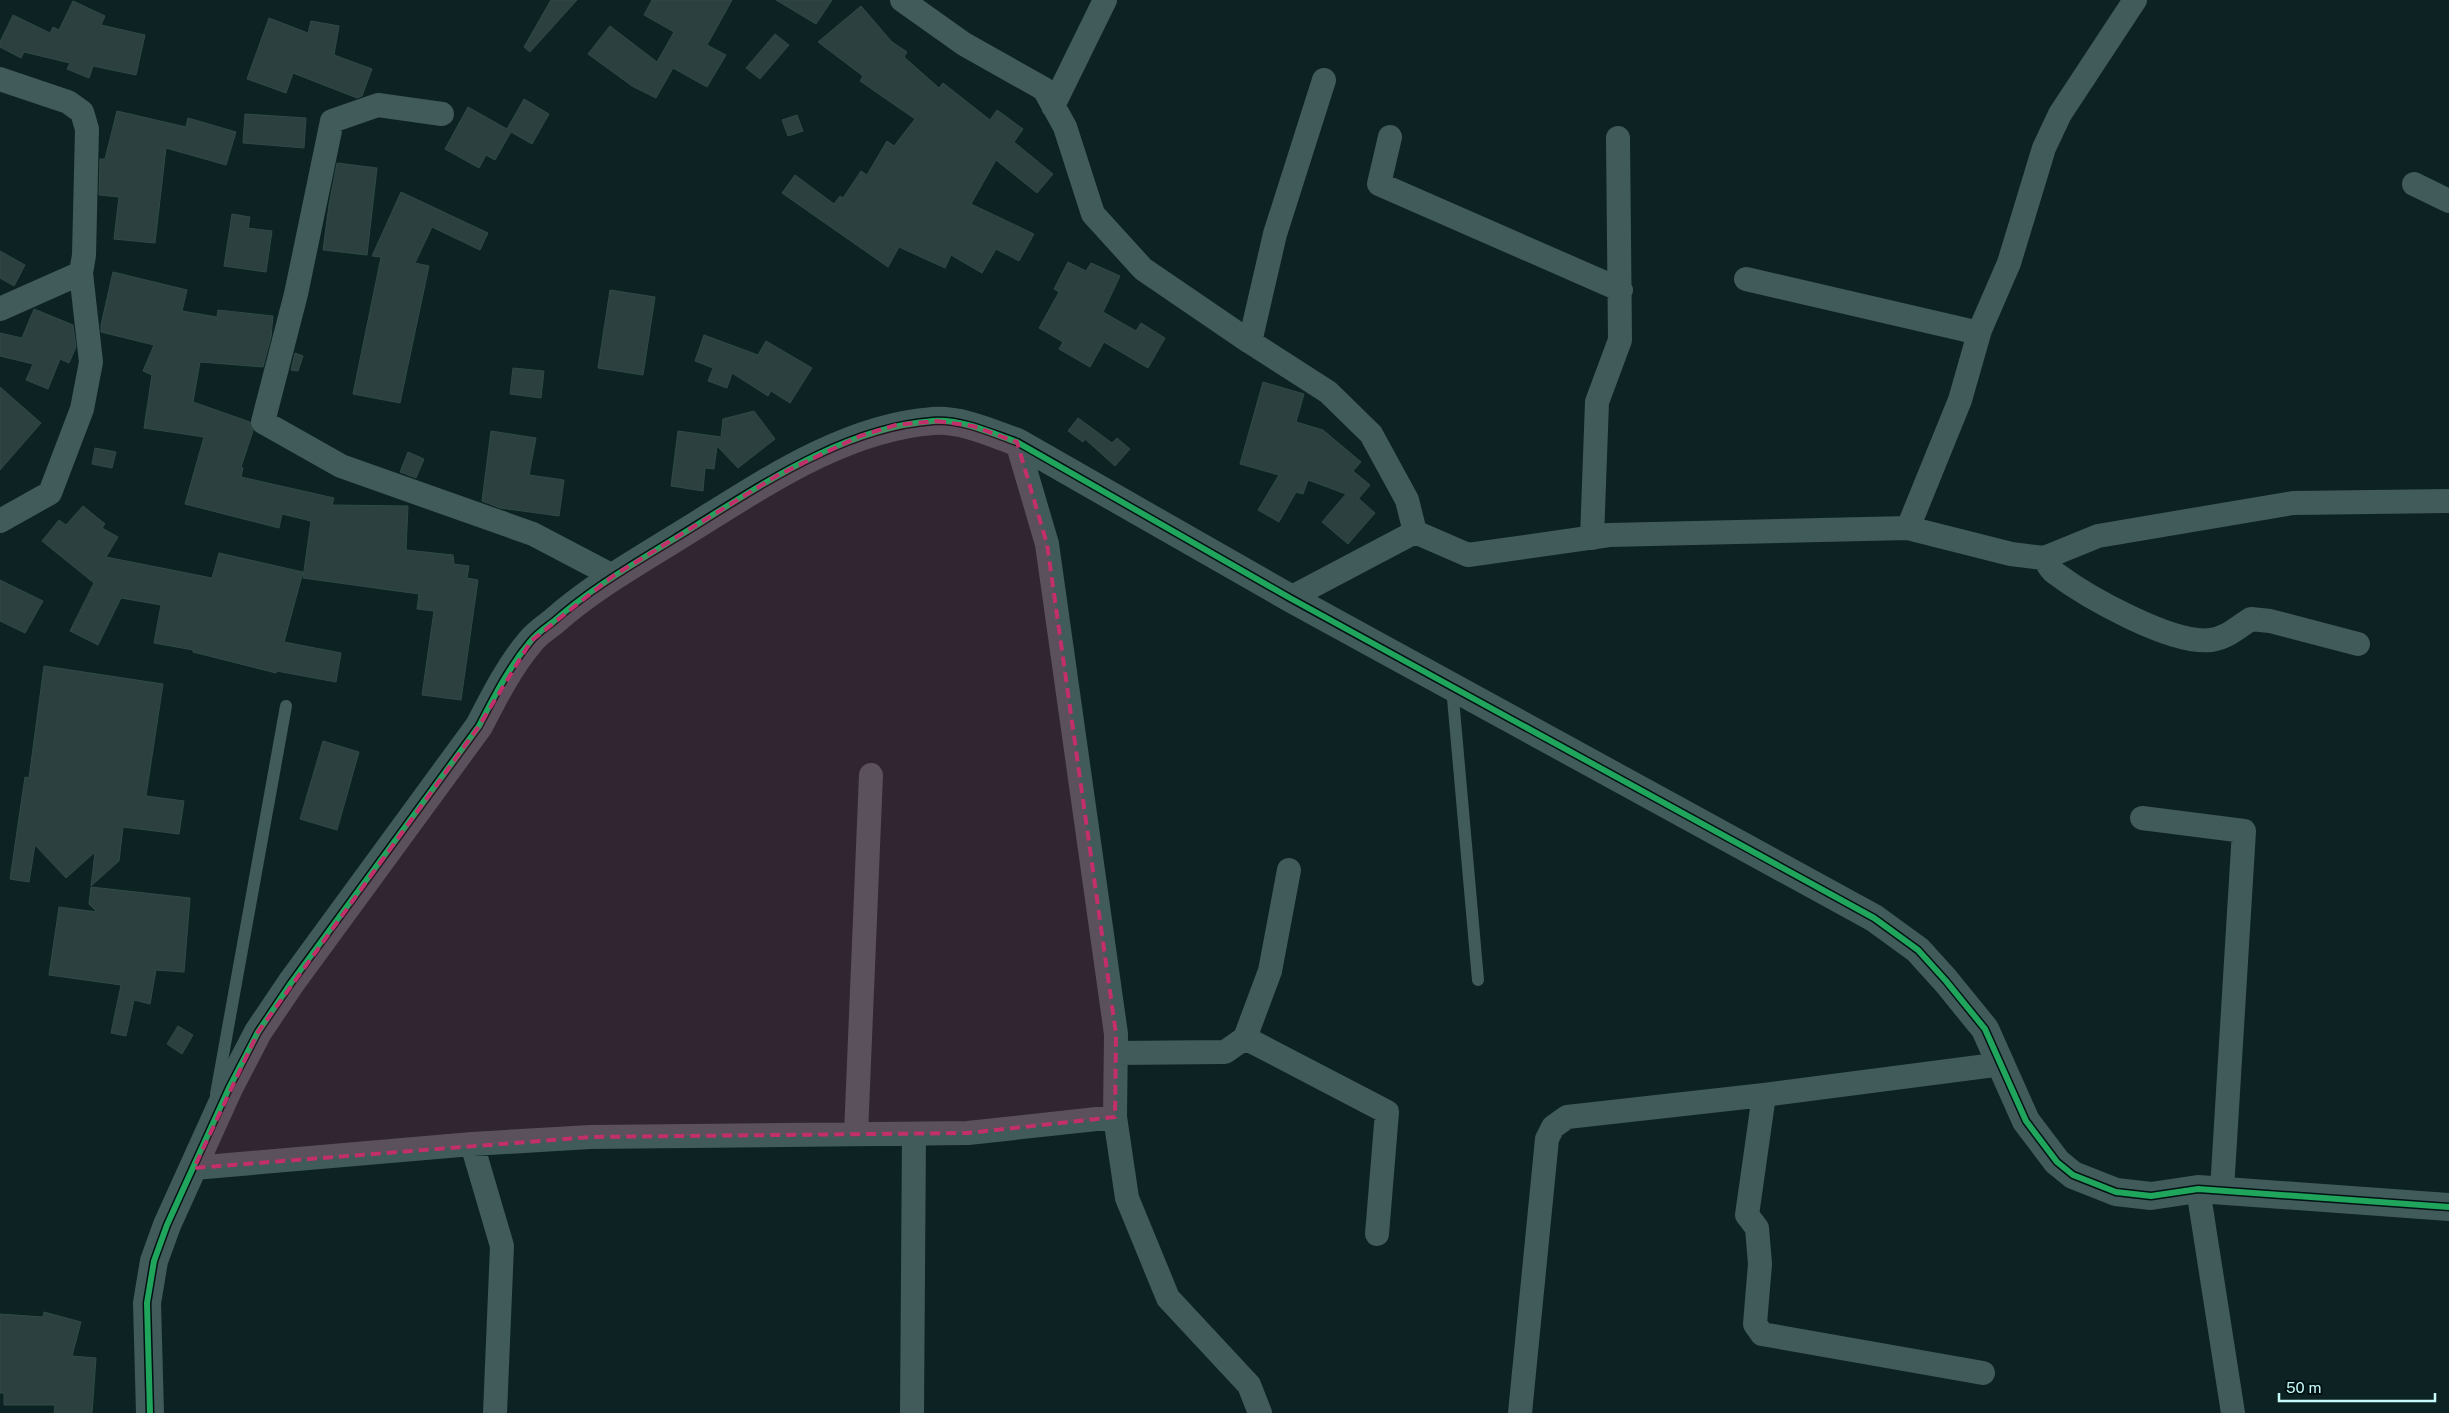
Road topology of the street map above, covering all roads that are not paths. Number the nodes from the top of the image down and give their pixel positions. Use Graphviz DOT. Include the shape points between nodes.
graph roads {
  1 [pos="902,0"];
  2 [pos="1105,0"];
  3 [pos="2135,0"];
  4 [pos="0,79"];
  5 [pos="1324,80"];
  6 [pos="1053,106"];
  7 [pos="442,114"];
  8 [pos="1390,137"];
  9 [pos="1618,138"];
  10 [pos="2414,184"];
  11 [pos="2449,201"];
  12 [pos="81,273"];
  13 [pos="1746,279"];
  14 [pos="1621,290"];
  15 [pos="0,309"];
  16 [pos="1979,334"];
  17 [pos="1250,342"];
  18 [pos="1017,442"];
  19 [pos="2449,501"];
  20 [pos="0,521"];
  21 [pos="1908,528"];
  22 [pos="1415,532"];
  23 [pos="1592,538"];
  24 [pos="2044,558"];
  25 [pos="613,576"];
  26 [pos="1290,598"];
  27 [pos="2358,644"];
  28 [pos="1452,685"];
  29 [pos="286,706"];
  30 [pos="871,775"];
  31 [pos="2142,818"];
  32 [pos="1289,870"];
  33 [pos="1478,980"];
  34 [pos="1245,1038"];
  35 [pos="1116,1053"];
  36 [pos="2002,1064"];
  37 [pos="1764,1095"];
  38 [pos="1115,1117"];
  39 [pos="856,1134"];
  40 [pos="914,1134"];
  41 [pos="208,1136"];
  42 [pos="472,1144"];
  43 [pos="194,1168"];
  44 [pos="2210,1190"];
  45 [pos="2449,1207"];
  46 [pos="1376,1234"];
  47 [pos="1983,1373"];
  48 [pos="150,1413"];
  49 [pos="495,1413"];
  50 [pos="912,1413"];
  51 [pos="1260,1413"];
  52 [pos="1520,1413"];
  53 [pos="2234,1413"];
  1 -- 6 [label="street" via="964,44 1044,89"];
  2 -- 6 [label="street"];
  3 -- 16 [label="street" via="2060,114 2044,148 2009,263"];
  4 -- 12 [label="street" via="68,102 82,112 87,129"];
  5 -- 17 [label="street" via="1275,234"];
  6 -- 17 [label="street" via="1065,128 1093,214 1143,269"];
  7 -- 25 [label="street" via="378,105 332,121 296,294 263,422 341,466 533,534"];
  8 -- 14 [label="street" via="1380,184"];
  9 -- 14 [label="street"];
  10 -- 11 [label="street"];
  12 -- 15 [label="street"];
  12 -- 20 [label="street" via="91,362 82,409 50,493"];
  13 -- 16 [label="street"];
  14 -- 23 [label="street" via="1620,340 1597,402"];
  16 -- 21 [label="street" via="1960,400"];
  17 -- 22 [label="street" via="1328,392 1371,434 1407,500"];
  18 -- 25 [label="street" via="973,426 936,421 896,425 860,436 778,475"];
  18 -- 26 [label="street"];
  18 -- 35 [label="street" via="1047,544 1116,1034"];
  19 -- 24 [label="street" via="2293,503 2098,536"];
  21 -- 23 [label="street"];
  21 -- 24 [label="street" via="2011,554"];
  22 -- 23 [label="street" via="1468,555"];
  22 -- 26 [label="street"];
  24 -- 27 [label="street" via="2054,572 2135,621 2189,640 2212,640 2231,634 2251,619"];
  25 -- 41 [label="street" via="530,641 503,680 479,726 258,1032"];
  26 -- 28 [label="street"];
  28 -- 33 [label="lane"];
  28 -- 36 [label="street" via="1874,918 1918,950 1946,981 1985,1028"];
  29 -- 41 [label="lane"];
  30 -- 39 [label="street"];
  31 -- 44 [label="street" via="2244,831"];
  32 -- 34 [label="street" via="1270,971"];
  34 -- 35 [label="street" via="1225,1052"];
  34 -- 46 [label="street" via="1388,1112"];
  35 -- 38 [label="street"];
  36 -- 37 [label="street"];
  36 -- 44 [label="street" via="2026,1121 2057,1162 2073,1175 2116,1192 2150,1196"];
  37 -- 47 [label="street" via="1747,1215 1757,1228 1760,1264 1755,1324 1762,1334"];
  37 -- 52 [label="street" via="1567,1118 1553,1127 1548,1139"];
  38 -- 40 [label="street" via="968,1133"];
  38 -- 51 [label="street" via="1128,1198 1168,1298 1249,1385"];
  39 -- 40 [label="street"];
  39 -- 42 [label="street" via="590,1137"];
  40 -- 50 [label="street"];
  41 -- 43 [label="street"];
  42 -- 43 [label="street"];
  42 -- 49 [label="street" via="502,1246"];
  43 -- 48 [label="street" via="154,1260 147,1303"];
  44 -- 45 [label="street"];
  44 -- 53 [label="street"];
}
